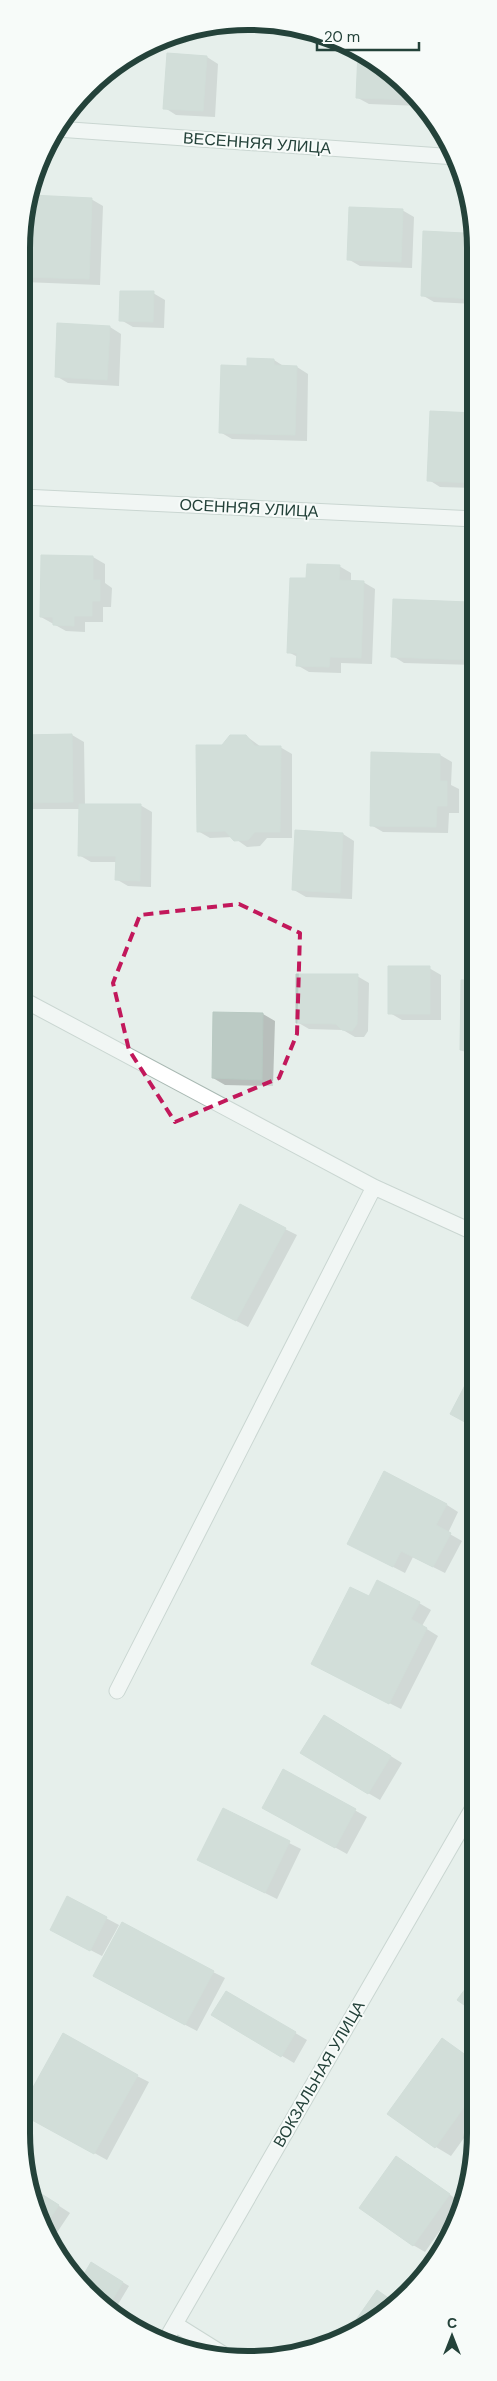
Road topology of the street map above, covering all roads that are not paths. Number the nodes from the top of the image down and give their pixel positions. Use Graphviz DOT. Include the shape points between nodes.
graph roads {
  1 [pos="66,129"];
  2 [pos="446,157"];
  3 [pos="30,497"];
  4 [pos="467,519"];
  5 [pos="30,1003"];
  6 [pos="374,1187"];
  7 [pos="467,1230"];
  8 [pos="117,1690"];
  9 [pos="467,1818"];
  10 [pos="175,2324"];
  11 [pos="168,2335"];
  12 [pos="214,2348"];
  1 -- 2 [label="street, ВЕСЕННЯЯ УЛИЦА"];
  3 -- 4 [label="street, ОСЕННЯЯ УЛИЦА"];
  5 -- 6 [label="street"];
  6 -- 7 [label="street"];
  6 -- 8 [label="street"];
  9 -- 10 [label="street, ВОКЗАЛЬНАЯ УЛИЦА"];
  10 -- 11 [label="street, ВОКЗАЛЬНАЯ УЛИЦА"];
  10 -- 12 [label="street"];
}
